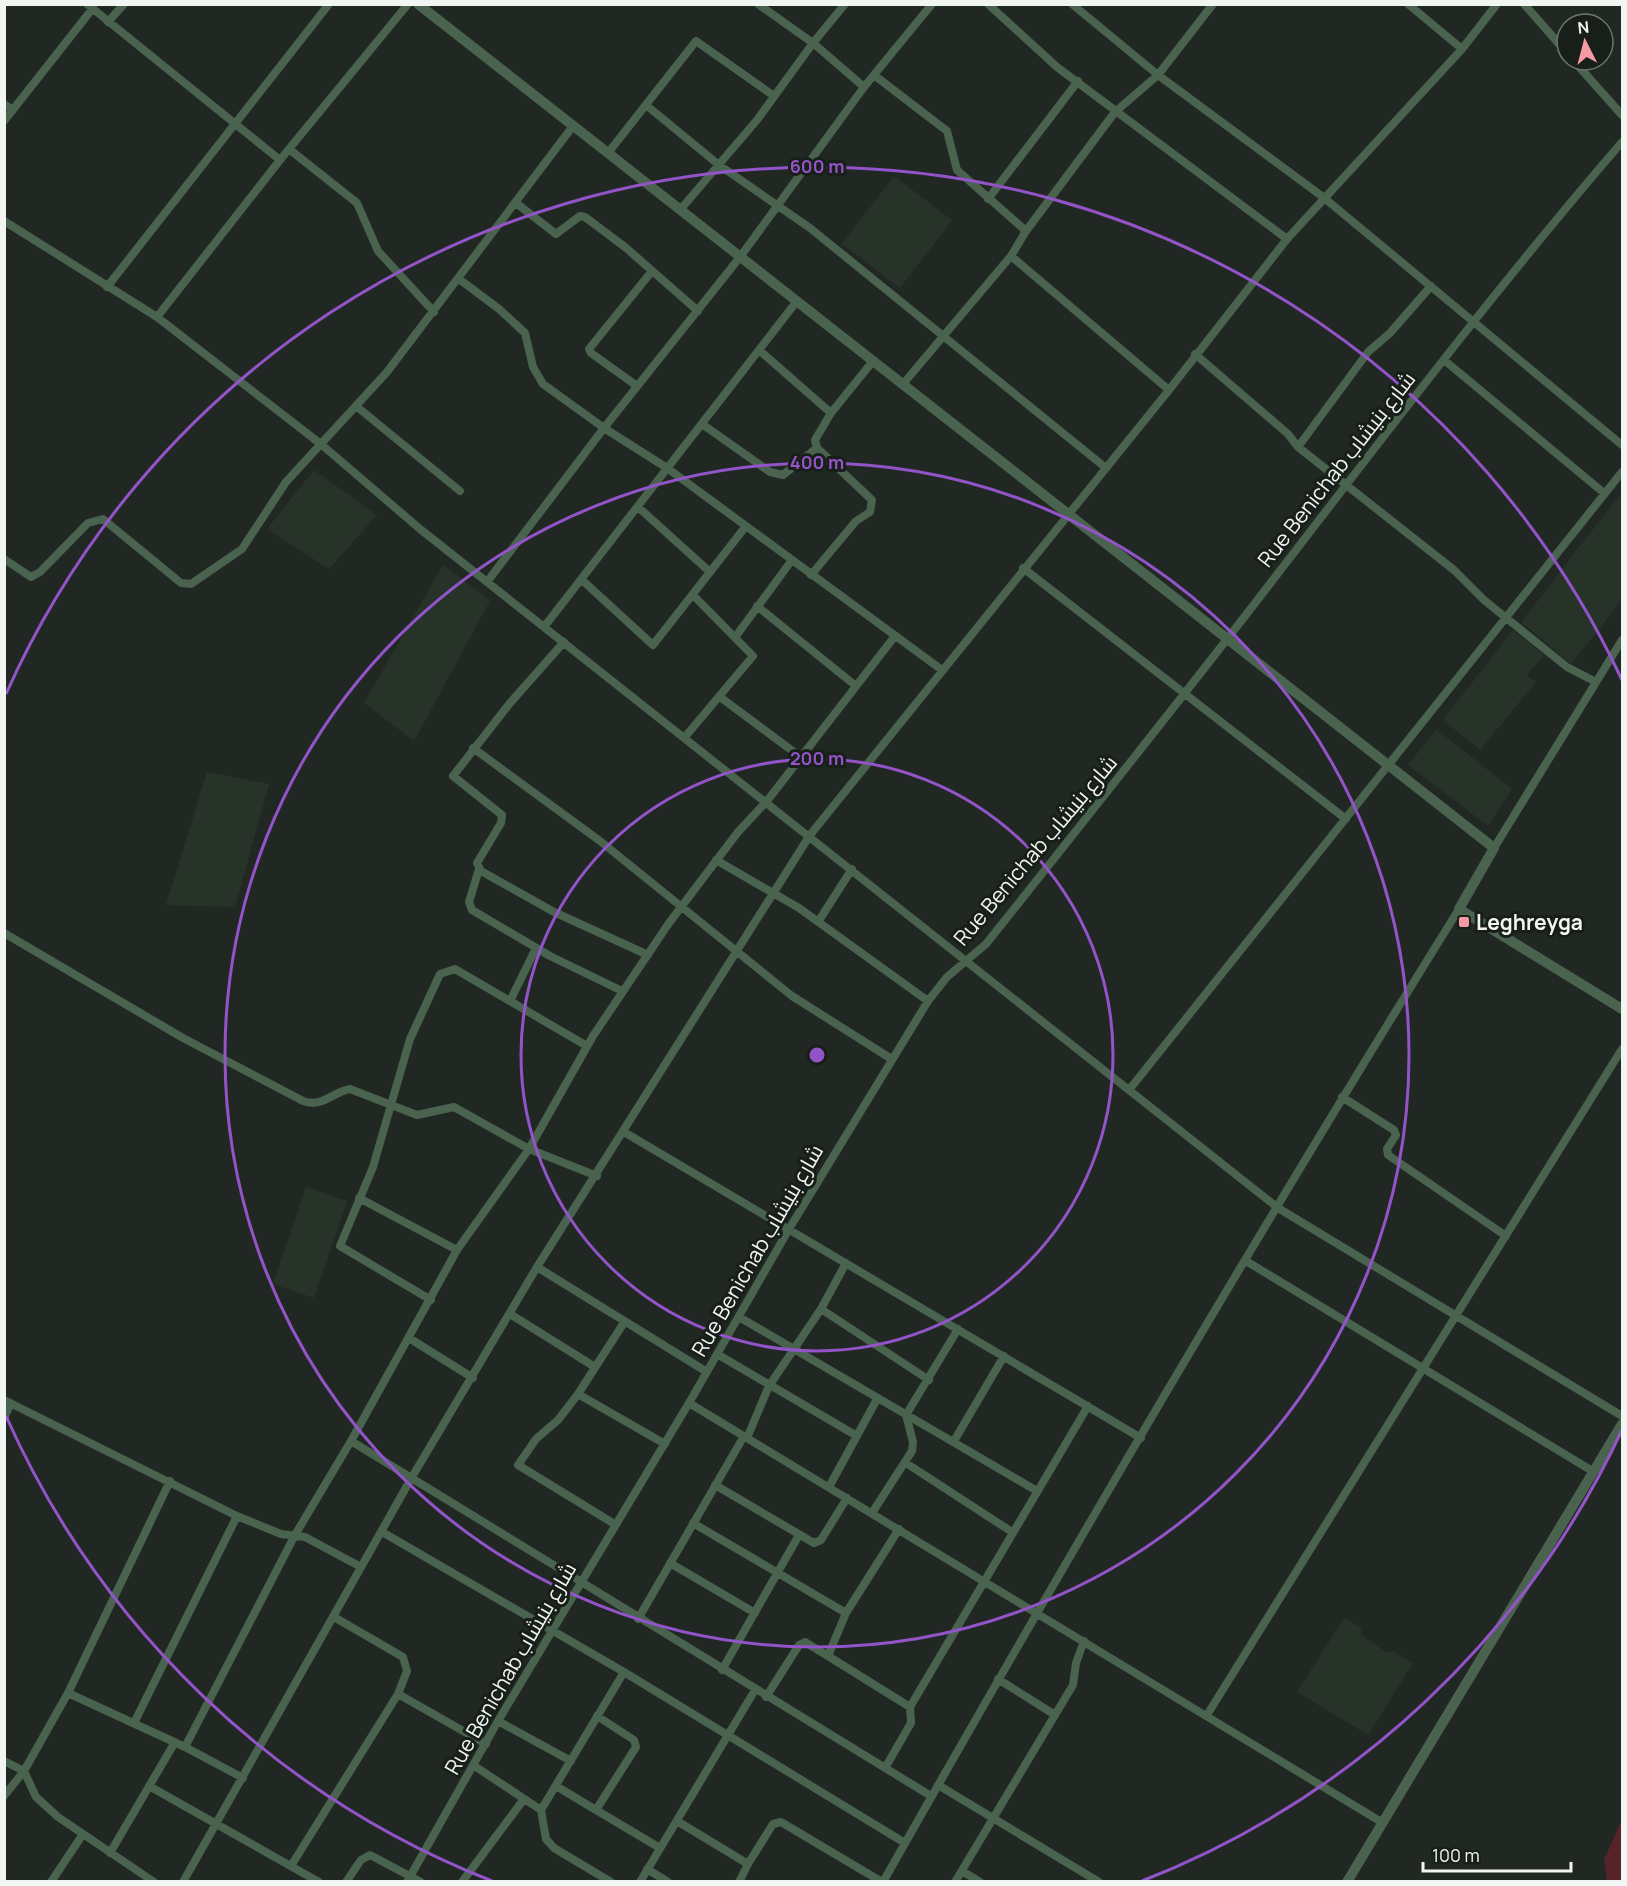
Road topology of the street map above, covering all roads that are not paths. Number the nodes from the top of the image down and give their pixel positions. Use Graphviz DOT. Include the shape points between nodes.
graph roads {
  1 [pos="124,4"];
  2 [pos="329,4"];
  3 [pos="408,4"];
  4 [pos="418,4"];
  5 [pos="758,4"];
  6 [pos="932,4"];
  7 [pos="988,4"];
  8 [pos="1072,4"];
  9 [pos="1213,4"];
  10 [pos="1408,4"];
  11 [pos="1497,4"];
  12 [pos="1524,4"];
  13 [pos="90,6"];
  14 [pos="842,6"];
  15 [pos="108,22"];
  16 [pos="1555,39"];
  17 [pos="813,43"];
  18 [pos="1462,49"];
  19 [pos="1584,72"];
  20 [pos="874,75"];
  21 [pos="1158,75"];
  22 [pos="1078,81"];
  23 [pos="864,87"];
  24 [pos="774,96"];
  25 [pos="4,104"];
  26 [pos="646,105"];
  27 [pos="13,110"];
  28 [pos="1115,112"];
  29 [pos="1623,115"];
  30 [pos="4,121"];
  31 [pos="234,123"];
  32 [pos="573,126"];
  33 [pos="1623,142"];
  34 [pos="289,149"];
  35 [pos="608,153"];
  36 [pos="280,160"];
  37 [pos="719,165"];
  38 [pos="1323,197"];
  39 [pos="988,199"];
  40 [pos="516,203"];
  41 [pos="776,205"];
  42 [pos="680,210"];
  43 [pos="4,221"];
  44 [pos="1026,231"];
  45 [pos="1287,239"];
  46 [pos="1011,256"];
  47 [pos="740,257"];
  48 [pos="652,271"];
  49 [pos="459,279"];
  50 [pos="1431,286"];
  51 [pos="107,287"];
  52 [pos="796,301"];
  53 [pos="698,311"];
  54 [pos="434,312"];
  55 [pos="157,317"];
  56 [pos="1475,322"];
  57 [pos="945,336"];
  58 [pos="759,350"];
  59 [pos="1195,354"];
  60 [pos="1443,360"];
  61 [pos="873,361"];
  62 [pos="903,384"];
  63 [pos="637,386"];
  64 [pos="1169,390"];
  65 [pos="356,406"];
  66 [pos="831,413"];
  67 [pos="702,424"];
  68 [pos="604,428"];
  69 [pos="322,445"];
  70 [pos="1623,445"];
  71 [pos="1298,447"];
  72 [pos="817,448"];
  73 [pos="667,468"];
  74 [pos="1106,468"];
  75 [pos="1623,472"];
  76 [pos="1347,485"];
  77 [pos="460,491"];
  78 [pos="1604,493"];
  79 [pos="638,507"];
  80 [pos="1068,513"];
  81 [pos="746,526"];
  82 [pos="4,559"];
  83 [pos="792,560"];
  84 [pos="1023,568"];
  85 [pos="710,572"];
  86 [pos="811,575"];
  87 [pos="582,580"];
  88 [pos="487,582"];
  89 [pos="693,594"];
  90 [pos="757,606"];
  91 [pos="1508,617"];
  92 [pos="544,627"];
  93 [pos="736,636"];
  94 [pos="895,636"];
  95 [pos="1228,639"];
  96 [pos="1623,640"];
  97 [pos="564,642"];
  98 [pos="942,670"];
  99 [pos="1596,682"];
  100 [pos="856,686"];
  101 [pos="1185,694"];
  102 [pos="720,697"];
  103 [pos="685,737"];
  104 [pos="473,748"];
  105 [pos="802,758"];
  106 [pos="1388,765"];
  107 [pos="767,801"];
  108 [pos="1346,819"];
  109 [pos="810,836"];
  110 [pos="1494,848"];
  111 [pos="716,860"];
  112 [pos="479,869"];
  113 [pos="852,869"];
  114 [pos="775,895"];
  115 [pos="682,907"];
  116 [pos="1458,909"];
  117 [pos="818,922"];
  118 [pos="4,933"];
  119 [pos="536,948"];
  120 [pos="737,953"];
  121 [pos="648,955"];
  122 [pos="966,962"];
  123 [pos="622,991"];
  124 [pos="510,1001"];
  125 [pos="928,1001"];
  126 [pos="1623,1009"];
  127 [pos="587,1046"];
  128 [pos="1623,1049"];
  129 [pos="891,1058"];
  130 [pos="1129,1090"];
  131 [pos="1342,1097"];
  132 [pos="392,1105"];
  133 [pos="624,1132"];
  134 [pos="529,1149"];
  135 [pos="597,1176"];
  136 [pos="359,1198"];
  137 [pos="1278,1208"];
  138 [pos="789,1229"];
  139 [pos="1506,1236"];
  140 [pos="457,1250"];
  141 [pos="1246,1261"];
  142 [pos="846,1263"];
  143 [pos="537,1267"];
  144 [pos="431,1300"];
  145 [pos="821,1309"];
  146 [pos="510,1314"];
  147 [pos="1457,1316"];
  148 [pos="738,1317"];
  149 [pos="625,1321"];
  150 [pos="958,1329"];
  151 [pos="409,1338"];
  152 [pos="793,1348"];
  153 [pos="717,1354"];
  154 [pos="1004,1356"];
  155 [pos="595,1367"];
  156 [pos="1423,1370"];
  157 [pos="707,1372"];
  158 [pos="473,1378"];
  159 [pos="928,1380"];
  160 [pos="769,1386"];
  161 [pos="578,1394"];
  162 [pos="877,1399"];
  163 [pos="8,1401"];
  164 [pos="689,1403"];
  165 [pos="1088,1406"];
  166 [pos="906,1415"];
  167 [pos="1623,1416"];
  168 [pos="4,1418"];
  169 [pos="1623,1424"];
  170 [pos="857,1436"];
  171 [pos="746,1437"];
  172 [pos="1141,1438"];
  173 [pos="351,1441"];
  174 [pos="954,1441"];
  175 [pos="664,1444"];
  176 [pos="906,1463"];
  177 [pos="1594,1472"];
  178 [pos="412,1477"];
  179 [pos="170,1481"];
  180 [pos="715,1485"];
  181 [pos="829,1487"];
  182 [pos="1037,1491"];
  183 [pos="847,1498"];
  184 [pos="872,1513"];
  185 [pos="237,1515"];
  186 [pos="693,1523"];
  187 [pos="616,1525"];
  188 [pos="899,1529"];
  189 [pos="382,1532"];
  190 [pos="1012,1532"];
  191 [pos="295,1535"];
  192 [pos="799,1535"];
  193 [pos="670,1563"];
  194 [pos="361,1567"];
  195 [pos="777,1574"];
  196 [pos="984,1580"];
  197 [pos="580,1584"];
  198 [pos="1037,1612"];
  199 [pos="754,1613"];
  200 [pos="846,1613"];
  201 [pos="334,1617"];
  202 [pos="638,1619"];
  203 [pos="552,1631"];
  204 [pos="1084,1641"];
  205 [pos="828,1656"];
  206 [pos="722,1670"];
  207 [pos="624,1672"];
  208 [pos="998,1679"];
  209 [pos="755,1690"];
  210 [pos="68,1693"];
  211 [pos="398,1694"];
  212 [pos="766,1697"];
  213 [pos="910,1707"];
  214 [pos="1055,1715"];
  215 [pos="1207,1715"];
  216 [pos="597,1716"];
  217 [pos="498,1721"];
  218 [pos="134,1723"];
  219 [pos="728,1736"];
  220 [pos="175,1742"];
  221 [pos="486,1743"];
  222 [pos="185,1747"];
  223 [pos="4,1761"];
  224 [pos="571,1761"];
  225 [pos="473,1765"];
  226 [pos="885,1768"];
  227 [pos="24,1771"];
  228 [pos="243,1778"];
  229 [pos="938,1785"];
  230 [pos="149,1786"];
  231 [pos="556,1786"];
  232 [pos="4,1796"];
  233 [pos="931,1796"];
  234 [pos="524,1799"];
  235 [pos="541,1810"];
  236 [pos="596,1810"];
  237 [pos="993,1818"];
  238 [pos="677,1821"];
  239 [pos="217,1823"];
  240 [pos="1383,1823"];
  241 [pos="83,1834"];
  242 [pos="905,1843"];
  243 [pos="660,1848"];
  244 [pos="110,1853"];
  245 [pos="748,1864"];
  246 [pos="291,1866"];
  247 [pos="647,1869"];
  248 [pos="962,1871"];
  249 [pos="409,1879"];
  250 [pos="51,1881"];
  251 [pos="154,1881"];
  252 [pos="183,1881"];
  253 [pos="319,1881"];
  254 [pos="346,1881"];
  255 [pos="421,1881"];
  256 [pos="462,1881"];
  257 [pos="611,1881"];
  258 [pos="640,1881"];
  259 [pos="668,1881"];
  260 [pos="739,1881"];
  261 [pos="883,1881"];
  262 [pos="955,1881"];
  263 [pos="980,1881"];
  264 [pos="1099,1881"];
  265 [pos="1347,1881"];
  1 -- 15 [label="street"];
  2 -- 31 [label="street"];
  3 -- 34 [label="street"];
  4 -- 32 [label="street"];
  5 -- 17 [label="street"];
  6 -- 20 [label="street"];
  7 -- 22 [label="street" via="1030,45"];
  8 -- 21 [label="street"];
  9 -- 21 [label="street"];
  10 -- 18 [label="street"];
  11 -- 18 [label="street"];
  12 -- 16 [label="street"];
  13 -- 15 [label="street"];
  13 -- 27 [label="street"];
  14 -- 17 [label="street"];
  15 -- 31 [label="street"];
  17 -- 23 [label="street"];
  17 -- 24 [label="street"];
  18 -- 38 [label="street"];
  19 -- 29 [label="street"];
  20 -- 23 [label="street"];
  20 -- 39 [label="street" via="947,131 957,170"];
  21 -- 28 [label="street"];
  21 -- 38 [label="street"];
  22 -- 28 [label="street"];
  22 -- 39 [label="street"];
  23 -- 41 [label="street"];
  24 -- 26 [label="street" via="696,41"];
  24 -- 37 [label="street"];
  25 -- 27 [label="street"];
  26 -- 35 [label="street"];
  26 -- 37 [label="street"];
  27 -- 30 [label="street"];
  28 -- 44 [label="street"];
  28 -- 45 [label="street"];
  31 -- 36 [label="street"];
  31 -- 51 [label="street"];
  32 -- 35 [label="street"];
  32 -- 40 [label="street"];
  33 -- 56 [label="street, Rue Benichab شارع بنيشاب" via="1563,210"];
  34 -- 36 [label="street"];
  34 -- 54 [label="street" via="357,203 378,251"];
  35 -- 42 [label="street"];
  36 -- 55 [label="street"];
  37 -- 41 [label="street"];
  37 -- 42 [label="street"];
  38 -- 45 [label="street"];
  38 -- 50 [label="street"];
  39 -- 44 [label="street"];
  40 -- 48 [label="street" via="556,234 580,216 585,217"];
  40 -- 49 [label="street"];
  41 -- 47 [label="street"];
  41 -- 57 [label="street"];
  42 -- 47 [label="street"];
  43 -- 51 [label="street"];
  44 -- 46 [label="street"];
  45 -- 59 [label="street"];
  46 -- 57 [label="street"];
  46 -- 64 [label="street"];
  47 -- 52 [label="street"];
  47 -- 53 [label="street"];
  48 -- 53 [label="street"];
  48 -- 63 [label="street" via="589,349"];
  49 -- 54 [label="street"];
  49 -- 68 [label="street" via="525,333 533,367 543,384"];
  50 -- 56 [label="street"];
  50 -- 71 [label="street" via="1368,352"];
  51 -- 55 [label="street"];
  52 -- 58 [label="street"];
  52 -- 61 [label="street"];
  53 -- 63 [label="street"];
  54 -- 65 [label="street"];
  55 -- 69 [label="street"];
  56 -- 60 [label="street, Rue Benichab شارع بنيشاب"];
  56 -- 70 [label="street"];
  57 -- 62 [label="street"];
  57 -- 74 [label="street"];
  58 -- 66 [label="street"];
  58 -- 67 [label="street"];
  59 -- 64 [label="street"];
  59 -- 71 [label="street"];
  60 -- 76 [label="street, Rue Benichab شارع بنيشاب"];
  60 -- 78 [label="street"];
  61 -- 62 [label="street"];
  61 -- 66 [label="street"];
  62 -- 80 [label="street"];
  63 -- 68 [label="street"];
  64 -- 74 [label="street"];
  65 -- 69 [label="street"];
  65 -- 77 [label="street"];
  66 -- 72 [label="street" via="816,437"];
  67 -- 72 [label="street" via="770,472 783,475"];
  67 -- 73 [label="street"];
  68 -- 73 [label="street"];
  68 -- 88 [label="street"];
  69 -- 82 [label="street" via="286,482 242,549 191,584 181,583 103,519 88,523 31,577"];
  69 -- 88 [label="street"];
  71 -- 76 [label="street"];
  72 -- 86 [label="street" via="873,505"];
  73 -- 79 [label="street"];
  73 -- 81 [label="street"];
  74 -- 80 [label="street"];
  75 -- 78 [label="street"];
  76 -- 91 [label="street"];
  76 -- 95 [label="street, Rue Benichab شارع بنيشاب"];
  78 -- 91 [label="street"];
  79 -- 85 [label="street"];
  79 -- 87 [label="street"];
  80 -- 84 [label="street"];
  80 -- 95 [label="street"];
  81 -- 83 [label="street"];
  81 -- 85 [label="street"];
  83 -- 86 [label="street"];
  83 -- 90 [label="street"];
  84 -- 98 [label="street"];
  84 -- 101 [label="street"];
  85 -- 89 [label="street"];
  86 -- 94 [label="street"];
  87 -- 89 [label="street" via="653,645"];
  87 -- 92 [label="street"];
  88 -- 92 [label="street"];
  89 -- 93 [label="street"];
  90 -- 93 [label="street"];
  90 -- 100 [label="street"];
  91 -- 99 [label="street" via="1567,667"];
  91 -- 106 [label="street"];
  92 -- 97 [label="street"];
  93 -- 102 [label="street" via="753,656"];
  94 -- 98 [label="street"];
  94 -- 100 [label="street"];
  95 -- 101 [label="street, Rue Benichab شارع بنيشاب"];
  95 -- 106 [label="street"];
  96 -- 99 [label="street"];
  97 -- 103 [label="street"];
  97 -- 104 [label="street"];
  98 -- 109 [label="street"];
  99 -- 110 [label="street"];
  100 -- 105 [label="street"];
  101 -- 108 [label="street"];
  101 -- 122 [label="street, Rue Benichab شارع بنيشاب" via="986,944"];
  102 -- 103 [label="street"];
  102 -- 105 [label="street"];
  103 -- 107 [label="street"];
  104 -- 112 [label="street" via="453,778 501,812 502,819 477,863"];
  104 -- 115 [label="street"];
  105 -- 107 [label="street"];
  106 -- 108 [label="street"];
  106 -- 110 [label="street"];
  107 -- 109 [label="street"];
  107 -- 111 [label="street"];
  108 -- 130 [label="street"];
  109 -- 113 [label="street"];
  109 -- 114 [label="street"];
  110 -- 116 [label="street"];
  111 -- 114 [label="street"];
  111 -- 115 [label="street"];
  112 -- 119 [label="street" via="469,906"];
  112 -- 121 [label="street" via="554,912"];
  113 -- 117 [label="street"];
  113 -- 122 [label="street"];
  114 -- 117 [label="street"];
  114 -- 120 [label="street"];
  115 -- 120 [label="street"];
  115 -- 121 [label="street"];
  116 -- 126 [label="street"];
  116 -- 131 [label="street"];
  117 -- 125 [label="street"];
  118 -- 132 [label="street" via="183,1038 303,1101 322,1102 350,1089"];
  119 -- 123 [label="street"];
  119 -- 124 [label="street"];
  120 -- 129 [label="street" via="792,996"];
  120 -- 133 [label="street"];
  121 -- 123 [label="street"];
  122 -- 125 [label="street, Rue Benichab شارع بنيشاب" via="947,977"];
  122 -- 130 [label="street"];
  123 -- 127 [label="street"];
  124 -- 127 [label="street"];
  124 -- 132 [label="street" via="455,969 444,971 410,1039"];
  125 -- 129 [label="street, Rue Benichab شارع بنيشاب"];
  127 -- 134 [label="street"];
  128 -- 139 [label="street"];
  129 -- 138 [label="street, Rue Benichab شارع بنيشاب"];
  130 -- 137 [label="street"];
  131 -- 137 [label="street"];
  131 -- 139 [label="street" via="1394,1130 1396,1135 1387,1149 1388,1155"];
  132 -- 134 [label="street" via="417,1115 454,1107"];
  132 -- 136 [label="street" via="374,1167"];
  133 -- 135 [label="street"];
  133 -- 138 [label="street"];
  134 -- 135 [label="street"];
  134 -- 140 [label="street"];
  135 -- 143 [label="street"];
  136 -- 140 [label="street"];
  136 -- 144 [label="street" via="340,1246"];
  137 -- 141 [label="street"];
  137 -- 147 [label="street"];
  138 -- 142 [label="street"];
  138 -- 148 [label="street, Rue Benichab شارع بنيشاب"];
  139 -- 147 [label="street"];
  140 -- 144 [label="street"];
  141 -- 156 [label="street"];
  141 -- 172 [label="street"];
  142 -- 145 [label="street"];
  142 -- 150 [label="street"];
  143 -- 146 [label="street"];
  143 -- 149 [label="street"];
  144 -- 151 [label="street"];
  145 -- 152 [label="street"];
  145 -- 159 [label="street"];
  146 -- 155 [label="street"];
  146 -- 158 [label="street"];
  147 -- 156 [label="street"];
  147 -- 167 [label="street"];
  148 -- 152 [label="street"];
  148 -- 153 [label="street, Rue Benichab شارع بنيشاب"];
  149 -- 155 [label="street"];
  149 -- 157 [label="street"];
  150 -- 154 [label="street"];
  150 -- 159 [label="street"];
  151 -- 158 [label="street"];
  151 -- 173 [label="street"];
  152 -- 160 [label="street"];
  152 -- 162 [label="street"];
  153 -- 157 [label="street, Rue Benichab شارع بنيشاب"];
  153 -- 160 [label="street"];
  154 -- 165 [label="street"];
  154 -- 174 [label="street"];
  155 -- 161 [label="street"];
  156 -- 177 [label="street"];
  156 -- 215 [label="street"];
  157 -- 164 [label="street, Rue Benichab شارع بنيشاب"];
  158 -- 178 [label="street"];
  159 -- 166 [label="street"];
  160 -- 170 [label="street"];
  160 -- 171 [label="street"];
  161 -- 175 [label="street"];
  161 -- 187 [label="street" via="558,1420 536,1439 518,1465"];
  162 -- 166 [label="street"];
  162 -- 170 [label="street"];
  163 -- 168 [label="street"];
  163 -- 179 [label="street"];
  164 -- 171 [label="street"];
  164 -- 175 [label="street, Rue Benichab شارع بنيشاب"];
  165 -- 172 [label="street"];
  165 -- 182 [label="street"];
  166 -- 174 [label="street"];
  166 -- 176 [label="street" via="914,1446"];
  169 -- 177 [label="street"];
  170 -- 181 [label="street"];
  171 -- 180 [label="street"];
  171 -- 181 [label="street"];
  172 -- 198 [label="street"];
  173 -- 178 [label="street"];
  173 -- 191 [label="street"];
  174 -- 182 [label="street"];
  175 -- 187 [label="street, Rue Benichab شارع بنيشاب"];
  176 -- 184 [label="street"];
  176 -- 190 [label="street"];
  177 -- 240 [label="street"];
  178 -- 189 [label="street"];
  178 -- 197 [label="street"];
  179 -- 185 [label="street"];
  179 -- 210 [label="street"];
  180 -- 186 [label="street"];
  180 -- 192 [label="street"];
  181 -- 183 [label="street"];
  182 -- 190 [label="street"];
  183 -- 184 [label="street"];
  183 -- 192 [label="street" via="819,1542 814,1544"];
  184 -- 188 [label="street"];
  185 -- 191 [label="street" via="281,1534"];
  185 -- 218 [label="street"];
  186 -- 193 [label="street"];
  186 -- 195 [label="street"];
  187 -- 197 [label="street, Rue Benichab شارع بنيشاب"];
  188 -- 196 [label="street"];
  188 -- 200 [label="street"];
  189 -- 194 [label="street"];
  189 -- 203 [label="street"];
  190 -- 196 [label="street"];
  191 -- 194 [label="street"];
  191 -- 222 [label="street"];
  192 -- 195 [label="street"];
  193 -- 199 [label="street"];
  193 -- 202 [label="street"];
  194 -- 201 [label="street"];
  195 -- 199 [label="street"];
  195 -- 200 [label="street"];
  196 -- 198 [label="street"];
  196 -- 213 [label="street"];
  197 -- 202 [label="street"];
  197 -- 203 [label="street, Rue Benichab شارع بنيشاب"];
  198 -- 204 [label="street"];
  198 -- 208 [label="street"];
  199 -- 206 [label="street"];
  200 -- 205 [label="street"];
  201 -- 211 [label="street" via="403,1657 407,1671"];
  201 -- 228 [label="street"];
  202 -- 206 [label="street"];
  203 -- 207 [label="street"];
  203 -- 217 [label="street, Rue Benichab شارع بنيشاب"];
  204 -- 214 [label="street" via="1073,1685"];
  204 -- 215 [label="street"];
  205 -- 212 [label="street" via="805,1642 799,1645"];
  205 -- 213 [label="street"];
  206 -- 209 [label="street"];
  207 -- 216 [label="street"];
  207 -- 219 [label="street"];
  208 -- 214 [label="street"];
  208 -- 229 [label="street"];
  209 -- 212 [label="street"];
  209 -- 219 [label="street"];
  210 -- 218 [label="street"];
  210 -- 227 [label="street"];
  211 -- 221 [label="street"];
  211 -- 246 [label="street"];
  212 -- 226 [label="street"];
  213 -- 226 [label="street" via="911,1723"];
  214 -- 237 [label="street"];
  215 -- 240 [label="street"];
  216 -- 224 [label="street"];
  216 -- 236 [label="street" via="634,1740 636,1749"];
  217 -- 221 [label="street, Rue Benichab شارع بنيشاب"];
  217 -- 224 [label="street"];
  218 -- 220 [label="street"];
  219 -- 238 [label="street"];
  219 -- 242 [label="street"];
  220 -- 222 [label="street"];
  220 -- 230 [label="street"];
  221 -- 225 [label="street, Rue Benichab شارع بنيشاب"];
  222 -- 228 [label="street"];
  223 -- 227 [label="street"];
  224 -- 231 [label="street"];
  225 -- 234 [label="street"];
  225 -- 249 [label="street, Rue Benichab شارع بنيشاب"];
  226 -- 233 [label="street"];
  227 -- 232 [label="street"];
  227 -- 241 [label="street" via="44,1806"];
  228 -- 239 [label="street"];
  229 -- 233 [label="street"];
  229 -- 237 [label="street"];
  230 -- 239 [label="street"];
  230 -- 244 [label="street"];
  231 -- 235 [label="street"];
  231 -- 236 [label="street"];
  233 -- 242 [label="street"];
  234 -- 235 [label="street"];
  234 -- 256 [label="street"];
  235 -- 257 [label="street" via="546,1839 554,1848"];
  236 -- 243 [label="street"];
  237 -- 248 [label="street"];
  237 -- 264 [label="street"];
  238 -- 243 [label="street"];
  238 -- 245 [label="street"];
  239 -- 246 [label="street"];
  239 -- 252 [label="street"];
  240 -- 265 [label="street"];
  241 -- 244 [label="street"];
  241 -- 250 [label="street"];
  242 -- 261 [label="street"];
  243 -- 247 [label="street"];
  244 -- 251 [label="street"];
  245 -- 260 [label="street"];
  245 -- 261 [label="street" via="773,1824 781,1822"];
  246 -- 253 [label="street"];
  247 -- 258 [label="street"];
  247 -- 259 [label="street"];
  248 -- 262 [label="street"];
  248 -- 263 [label="street"];
  249 -- 254 [label="street" via="370,1855 360,1860"];
  249 -- 255 [label="street"];
}
